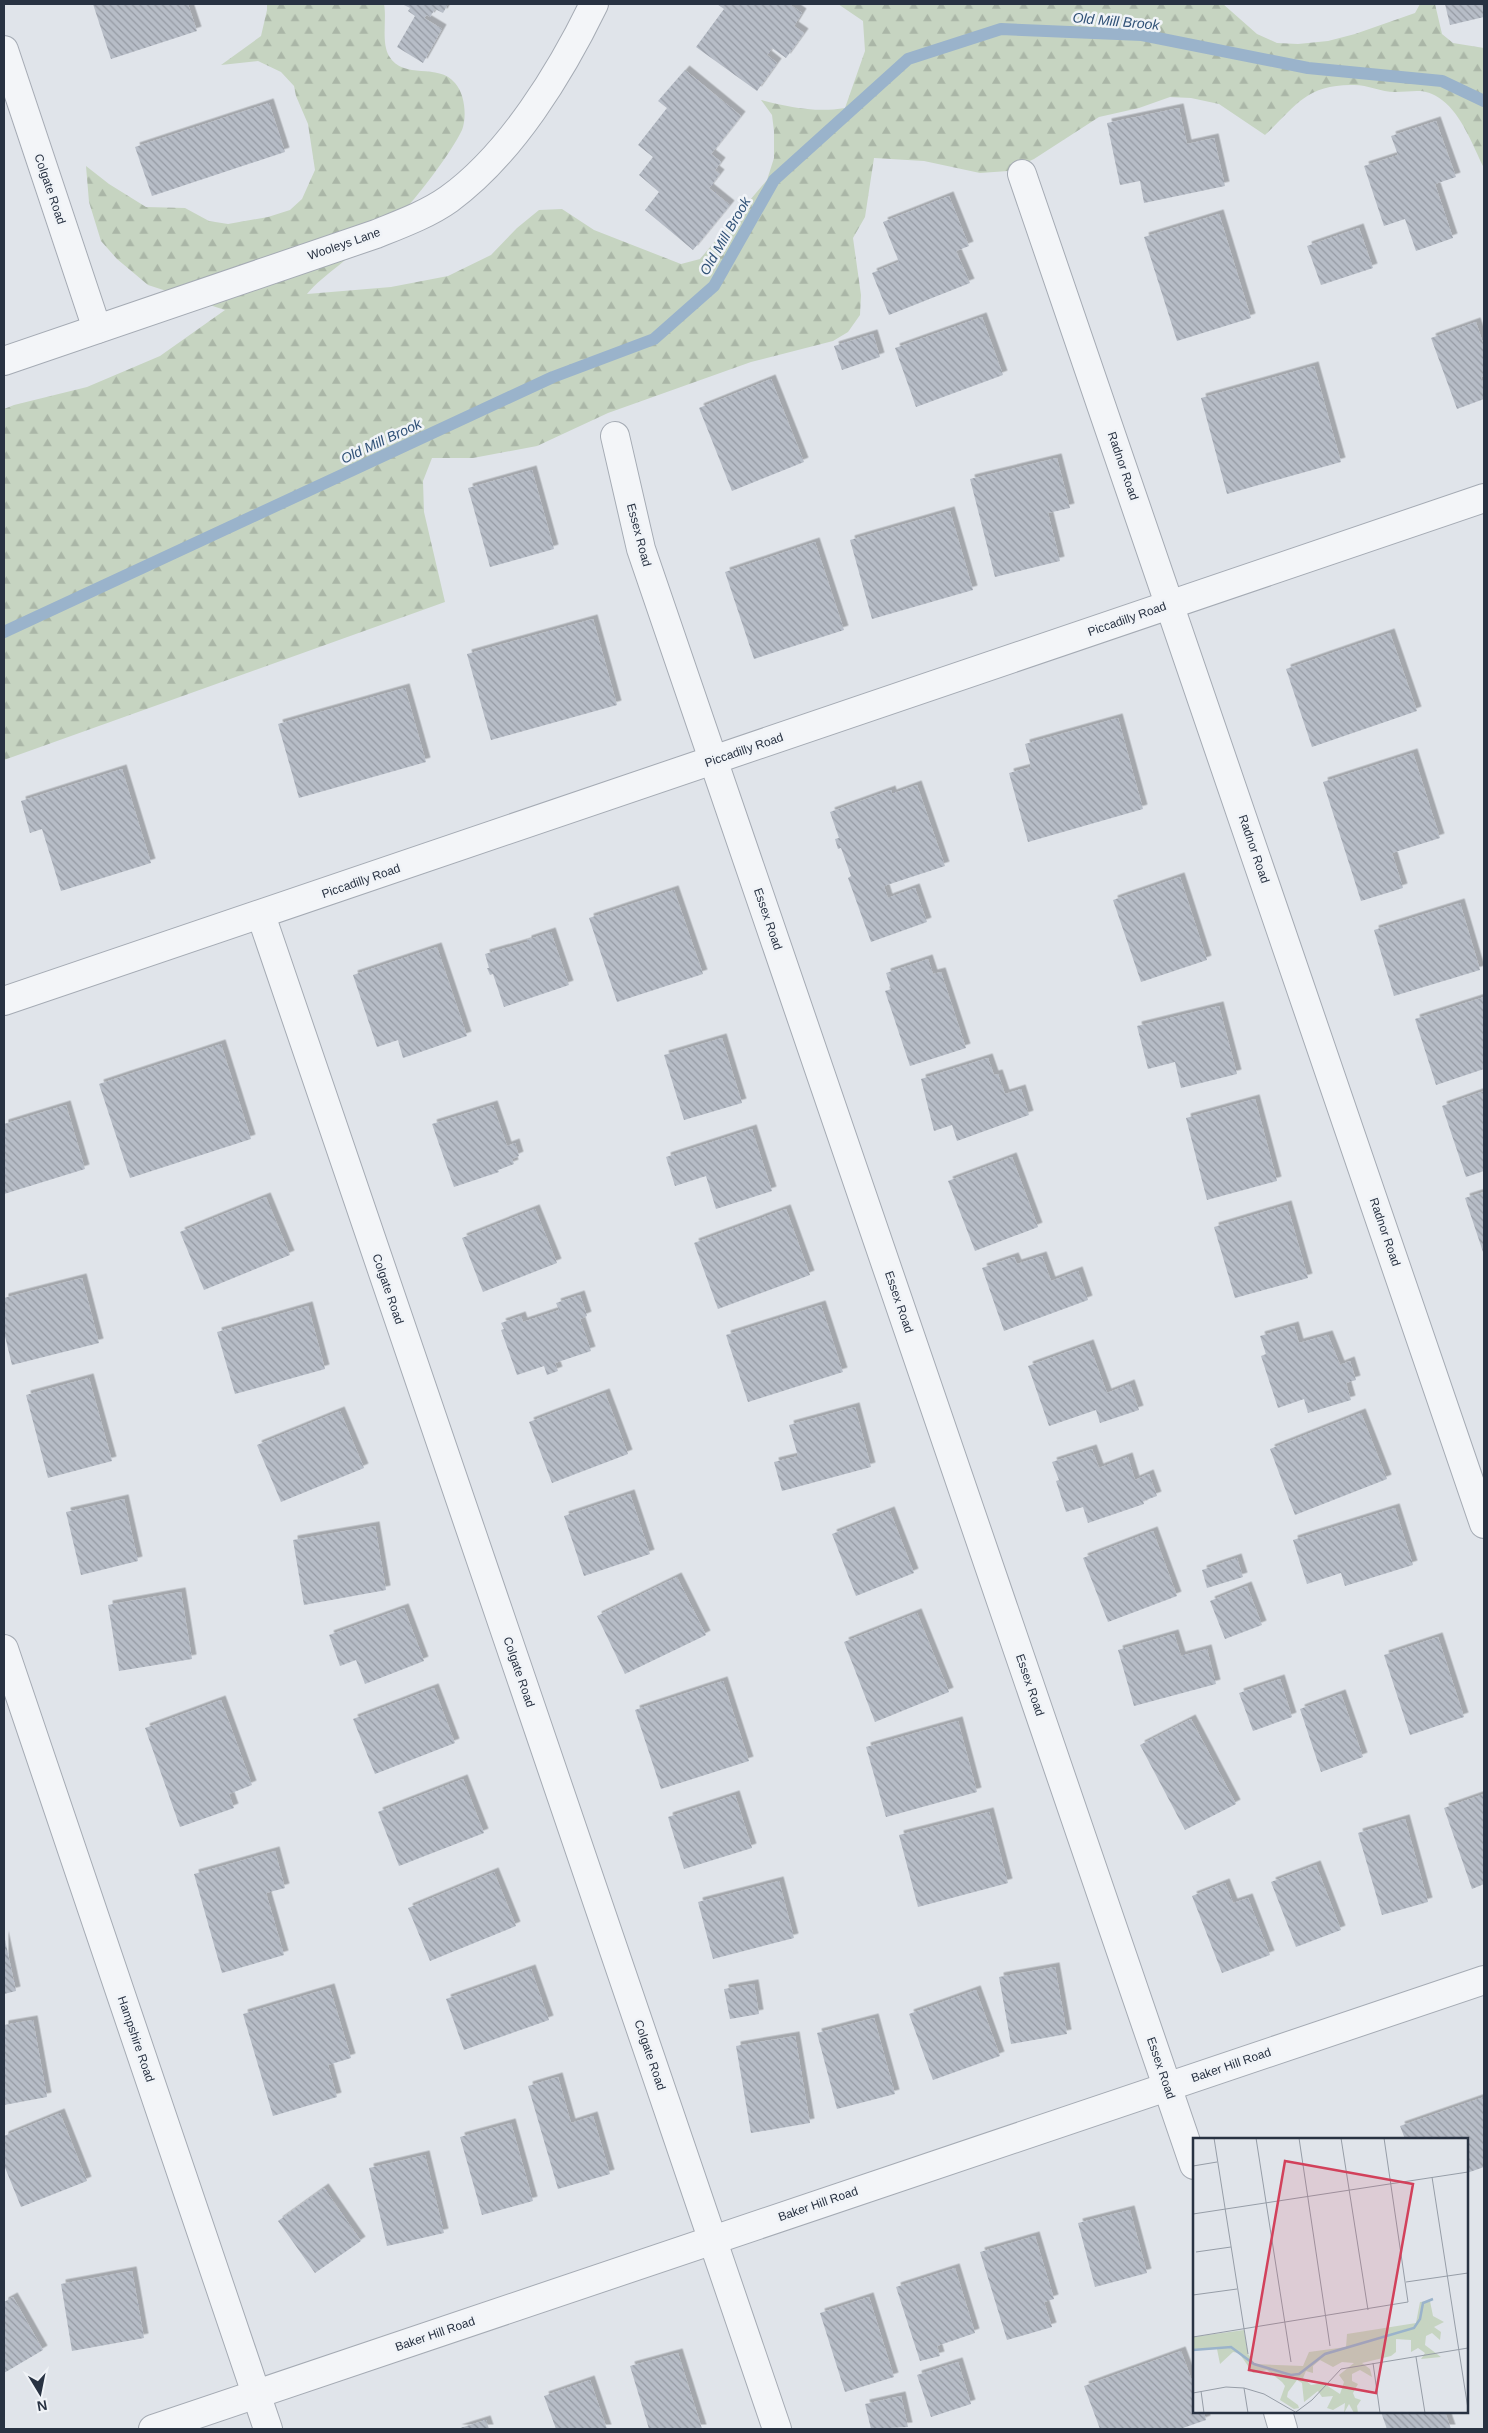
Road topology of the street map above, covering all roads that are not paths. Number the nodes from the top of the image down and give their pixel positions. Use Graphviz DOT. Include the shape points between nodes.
graph roads {
  1 [pos="594,4"];
  2 [pos="4,50"];
  3 [pos="1022,174"];
  4 [pos="97,329"];
  5 [pos="4,361"];
  6 [pos="615,436"];
  7 [pos="1484,498"];
  8 [pos="1171,605"];
  9 [pos="714,761"];
  10 [pos="260,915"];
  11 [pos="4,1002"];
  12 [pos="1484,1524"];
  13 [pos="4,1649"];
  14 [pos="1484,1980"];
  15 [pos="1168,2087"];
  16 [pos="1193,2162"];
  17 [pos="713,2240"];
  18 [pos="257,2394"];
  19 [pos="1278,2413"];
  20 [pos="153,2429"];
  21 [pos="268,2429"];
  22 [pos="777,2429"];
  23 [pos="1283,2429"];
  1 -- 4 [label="street, Wooleys Lane" via="573,48 519,127 480,173 448,200 376,234"];
  2 -- 4 [label="street, Colgate Road"];
  3 -- 8 [label="street, Radnor Road"];
  4 -- 5 [label="street, Wooleys Lane"];
  6 -- 9 [label="street, Essex Road" via="641,549"];
  7 -- 8 [label="street, Piccadilly Road"];
  8 -- 9 [label="street, Piccadilly Road"];
  8 -- 12 [label="street, Radnor Road"];
  9 -- 10 [label="street, Piccadilly Road"];
  9 -- 15 [label="street, Essex Road"];
  10 -- 11 [label="street, Piccadilly Road"];
  10 -- 17 [label="street, Colgate Road"];
  13 -- 18 [label="street, Hampshire Road"];
  14 -- 15 [label="street, Baker Hill Road"];
  15 -- 16 [label="street, Essex Road"];
  15 -- 17 [label="street, Baker Hill Road"];
  17 -- 18 [label="street, Baker Hill Road"];
  17 -- 22 [label="street, Colgate Road"];
  18 -- 20 [label="street, Baker Hill Road"];
  18 -- 21 [label="street, Hampshire Road"];
  19 -- 23 [label="street"];
}
